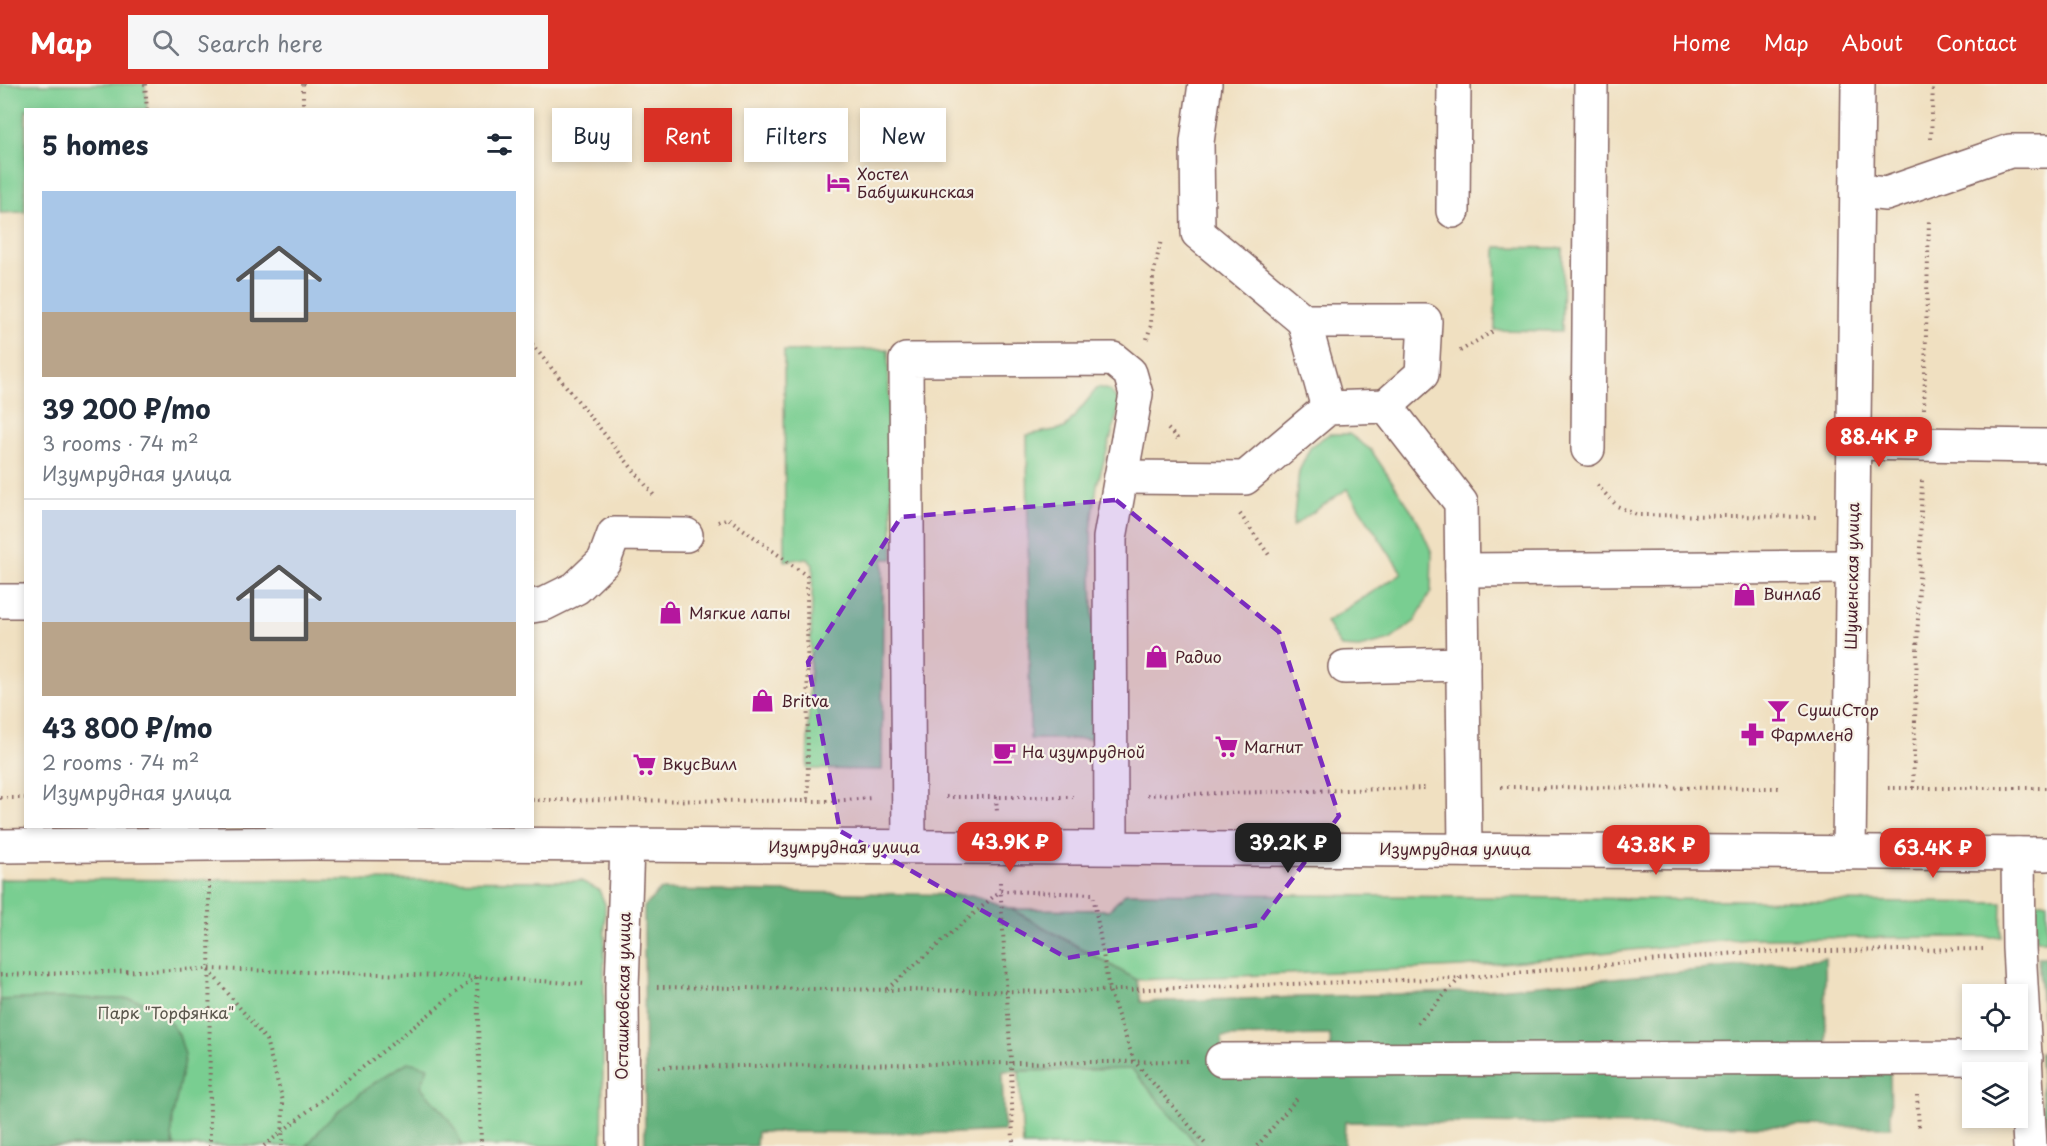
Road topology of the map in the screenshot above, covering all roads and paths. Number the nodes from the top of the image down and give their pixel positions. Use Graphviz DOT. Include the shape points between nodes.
graph roads {
  1 [pos="146,84"];
  2 [pos="303,84"];
  3 [pos="1205,84"];
  4 [pos="1454,84"];
  5 [pos="1592,84"];
  6 [pos="1858,84"];
  7 [pos="147,108"];
  8 [pos="303,108"];
  9 [pos="2047,151"];
  10 [pos="1857,191"];
  11 [pos="1453,211"];
  12 [pos="1162,236"];
  13 [pos="1304,321"];
  14 [pos="534,346"];
  15 [pos="1133,384"];
  16 [pos="1386,406"];
  17 [pos="1328,408"];
  18 [pos="1854,443"];
  19 [pos="2047,446"];
  20 [pos="1588,449"];
  21 [pos="1121,477"];
  22 [pos="1214,478"];
  23 [pos="1818,517"];
  24 [pos="686,535"];
  25 [pos="1852,567"];
  26 [pos="1462,570"];
  27 [pos="0,601"];
  28 [pos="24,601"];
  29 [pos="534,606"];
  30 [pos="1463,664"];
  31 [pos="1345,667"];
  32 [pos="1464,787"];
  33 [pos="1782,788"];
  34 [pos="1888,788"];
  35 [pos="2047,788"];
  36 [pos="909,796"];
  37 [pos="1112,796"];
  38 [pos="996,797"];
  39 [pos="0,798"];
  40 [pos="24,798"];
  41 [pos="534,800"];
  42 [pos="808,800"];
  43 [pos="312,835"];
  44 [pos="209,844"];
  45 [pos="0,846"];
  46 [pos="627,846"];
  47 [pos="909,846"];
  48 [pos="998,847"];
  49 [pos="1111,847"];
  50 [pos="1465,849"];
  51 [pos="1848,852"];
  52 [pos="2033,854"];
  53 [pos="1000,891"];
  54 [pos="2019,948"];
  55 [pos="208,969"];
  56 [pos="0,975"];
  57 [pos="477,976"];
  58 [pos="1460,978"];
  59 [pos="622,987"];
  60 [pos="887,990"];
  61 [pos="1109,990"];
  62 [pos="1006,991"];
  63 [pos="2033,1050"];
  64 [pos="1385,1059"];
  65 [pos="1222,1060"];
  66 [pos="1330,1060"];
  67 [pos="1134,1061"];
  68 [pos="1011,1063"];
  69 [pos="622,1068"];
  70 [pos="282,1132"];
  71 [pos="210,1146"];
  72 [pos="264,1146"];
  73 [pos="282,1146"];
  74 [pos="481,1146"];
  75 [pos="623,1146"];
  76 [pos="1012,1146"];
  77 [pos="1207,1146"];
  78 [pos="1257,1146"];
  79 [pos="2030,1146"];
  1 -- 7 [label="path"];
  2 -- 8 [label="path"];
  3 -- 13 [label="street" via="1197,142 1198,233"];
  4 -- 11 [label="street"];
  5 -- 20 [label="street"];
  6 -- 10 [label="street, Шушенская улица"];
  9 -- 10 [label="street" via="2010,151 1886,194"];
  10 -- 18 [label="street, Шушенская улица"];
  12 -- 15 [label="path" via="1153,277 1151,325"];
  13 -- 16 [label="street" via="1425,321 1422,374"];
  13 -- 17 [label="street"];
  14 -- 24 [label="path"];
  15 -- 21 [label="street"];
  15 -- 22 [label="path"];
  15 -- 36 [label="street" via="1113,359 906,360"];
  16 -- 17 [label="street"];
  16 -- 26 [label="street" via="1461,503"];
  17 -- 22 [label="street" via="1245,478"];
  18 -- 19 [label="street"];
  18 -- 25 [label="street, Шушенская улица"];
  20 -- 23 [label="path" via="1597,485 1617,506 1637,514"];
  21 -- 22 [label="street"];
  21 -- 37 [label="street" via="1110,538"];
  24 -- 29 [label="street" via="614,534 604,561 576,588"];
  24 -- 42 [label="path" via="728,518 807,576"];
  25 -- 26 [label="street"];
  25 -- 51 [label="street, Шушенская улица"];
  26 -- 30 [label="street"];
  27 -- 28 [label="street"];
  30 -- 31 [label="street"];
  30 -- 32 [label="street"];
  32 -- 33 [label="path"];
  32 -- 37 [label="path"];
  32 -- 50 [label="street"];
  34 -- 35 [label="path"];
  36 -- 38 [label="path"];
  36 -- 42 [label="path"];
  36 -- 47 [label="street"];
  37 -- 38 [label="path"];
  37 -- 49 [label="street"];
  38 -- 48 [label="path"];
  39 -- 40 [label="path"];
  41 -- 42 [label="path"];
  43 -- 44 [label="street, Изумрудная улица"];
  43 -- 46 [label="street, Изумрудная улица"];
  44 -- 45 [label="street, Изумрудная улица"];
  44 -- 55 [label="path"];
  46 -- 47 [label="street, Изумрудная улица"];
  46 -- 59 [label="street, Осташковская улица"];
  47 -- 48 [label="street, Изумрудная улица"];
  48 -- 49 [label="street, Изумрудная улица"];
  48 -- 53 [label="path"];
  49 -- 50 [label="street, Изумрудная улица"];
  50 -- 51 [label="street, Изумрудная улица"];
  51 -- 52 [label="street, Изумрудная улица"];
  52 -- 54 [label="street"];
  53 -- 60 [label="path"];
  53 -- 61 [label="path" via="1094,894"];
  53 -- 62 [label="path"];
  54 -- 58 [label="path" via="1749,952"];
  54 -- 63 [label="street"];
  55 -- 56 [label="path"];
  55 -- 57 [label="path"];
  55 -- 70 [label="path" via="266,1040 283,1101"];
  55 -- 71 [label="path"];
  57 -- 59 [label="path"];
  57 -- 70 [label="path"];
  57 -- 74 [label="path"];
  58 -- 61 [label="path"];
  58 -- 64 [label="path"];
  59 -- 60 [label="path"];
  59 -- 69 [label="street, Осташковская улица"];
  60 -- 62 [label="path"];
  61 -- 62 [label="path"];
  61 -- 67 [label="path"];
  62 -- 68 [label="path"];
  63 -- 64 [label="street"];
  63 -- 79 [label="street"];
  64 -- 66 [label="street"];
  65 -- 66 [label="street"];
  65 -- 67 [label="path"];
  66 -- 78 [label="path"];
  67 -- 68 [label="path"];
  67 -- 77 [label="path"];
  68 -- 69 [label="path"];
  68 -- 76 [label="path"];
  69 -- 75 [label="street, Осташковская улица"];
  70 -- 72 [label="path"];
  70 -- 73 [label="path"];
}
